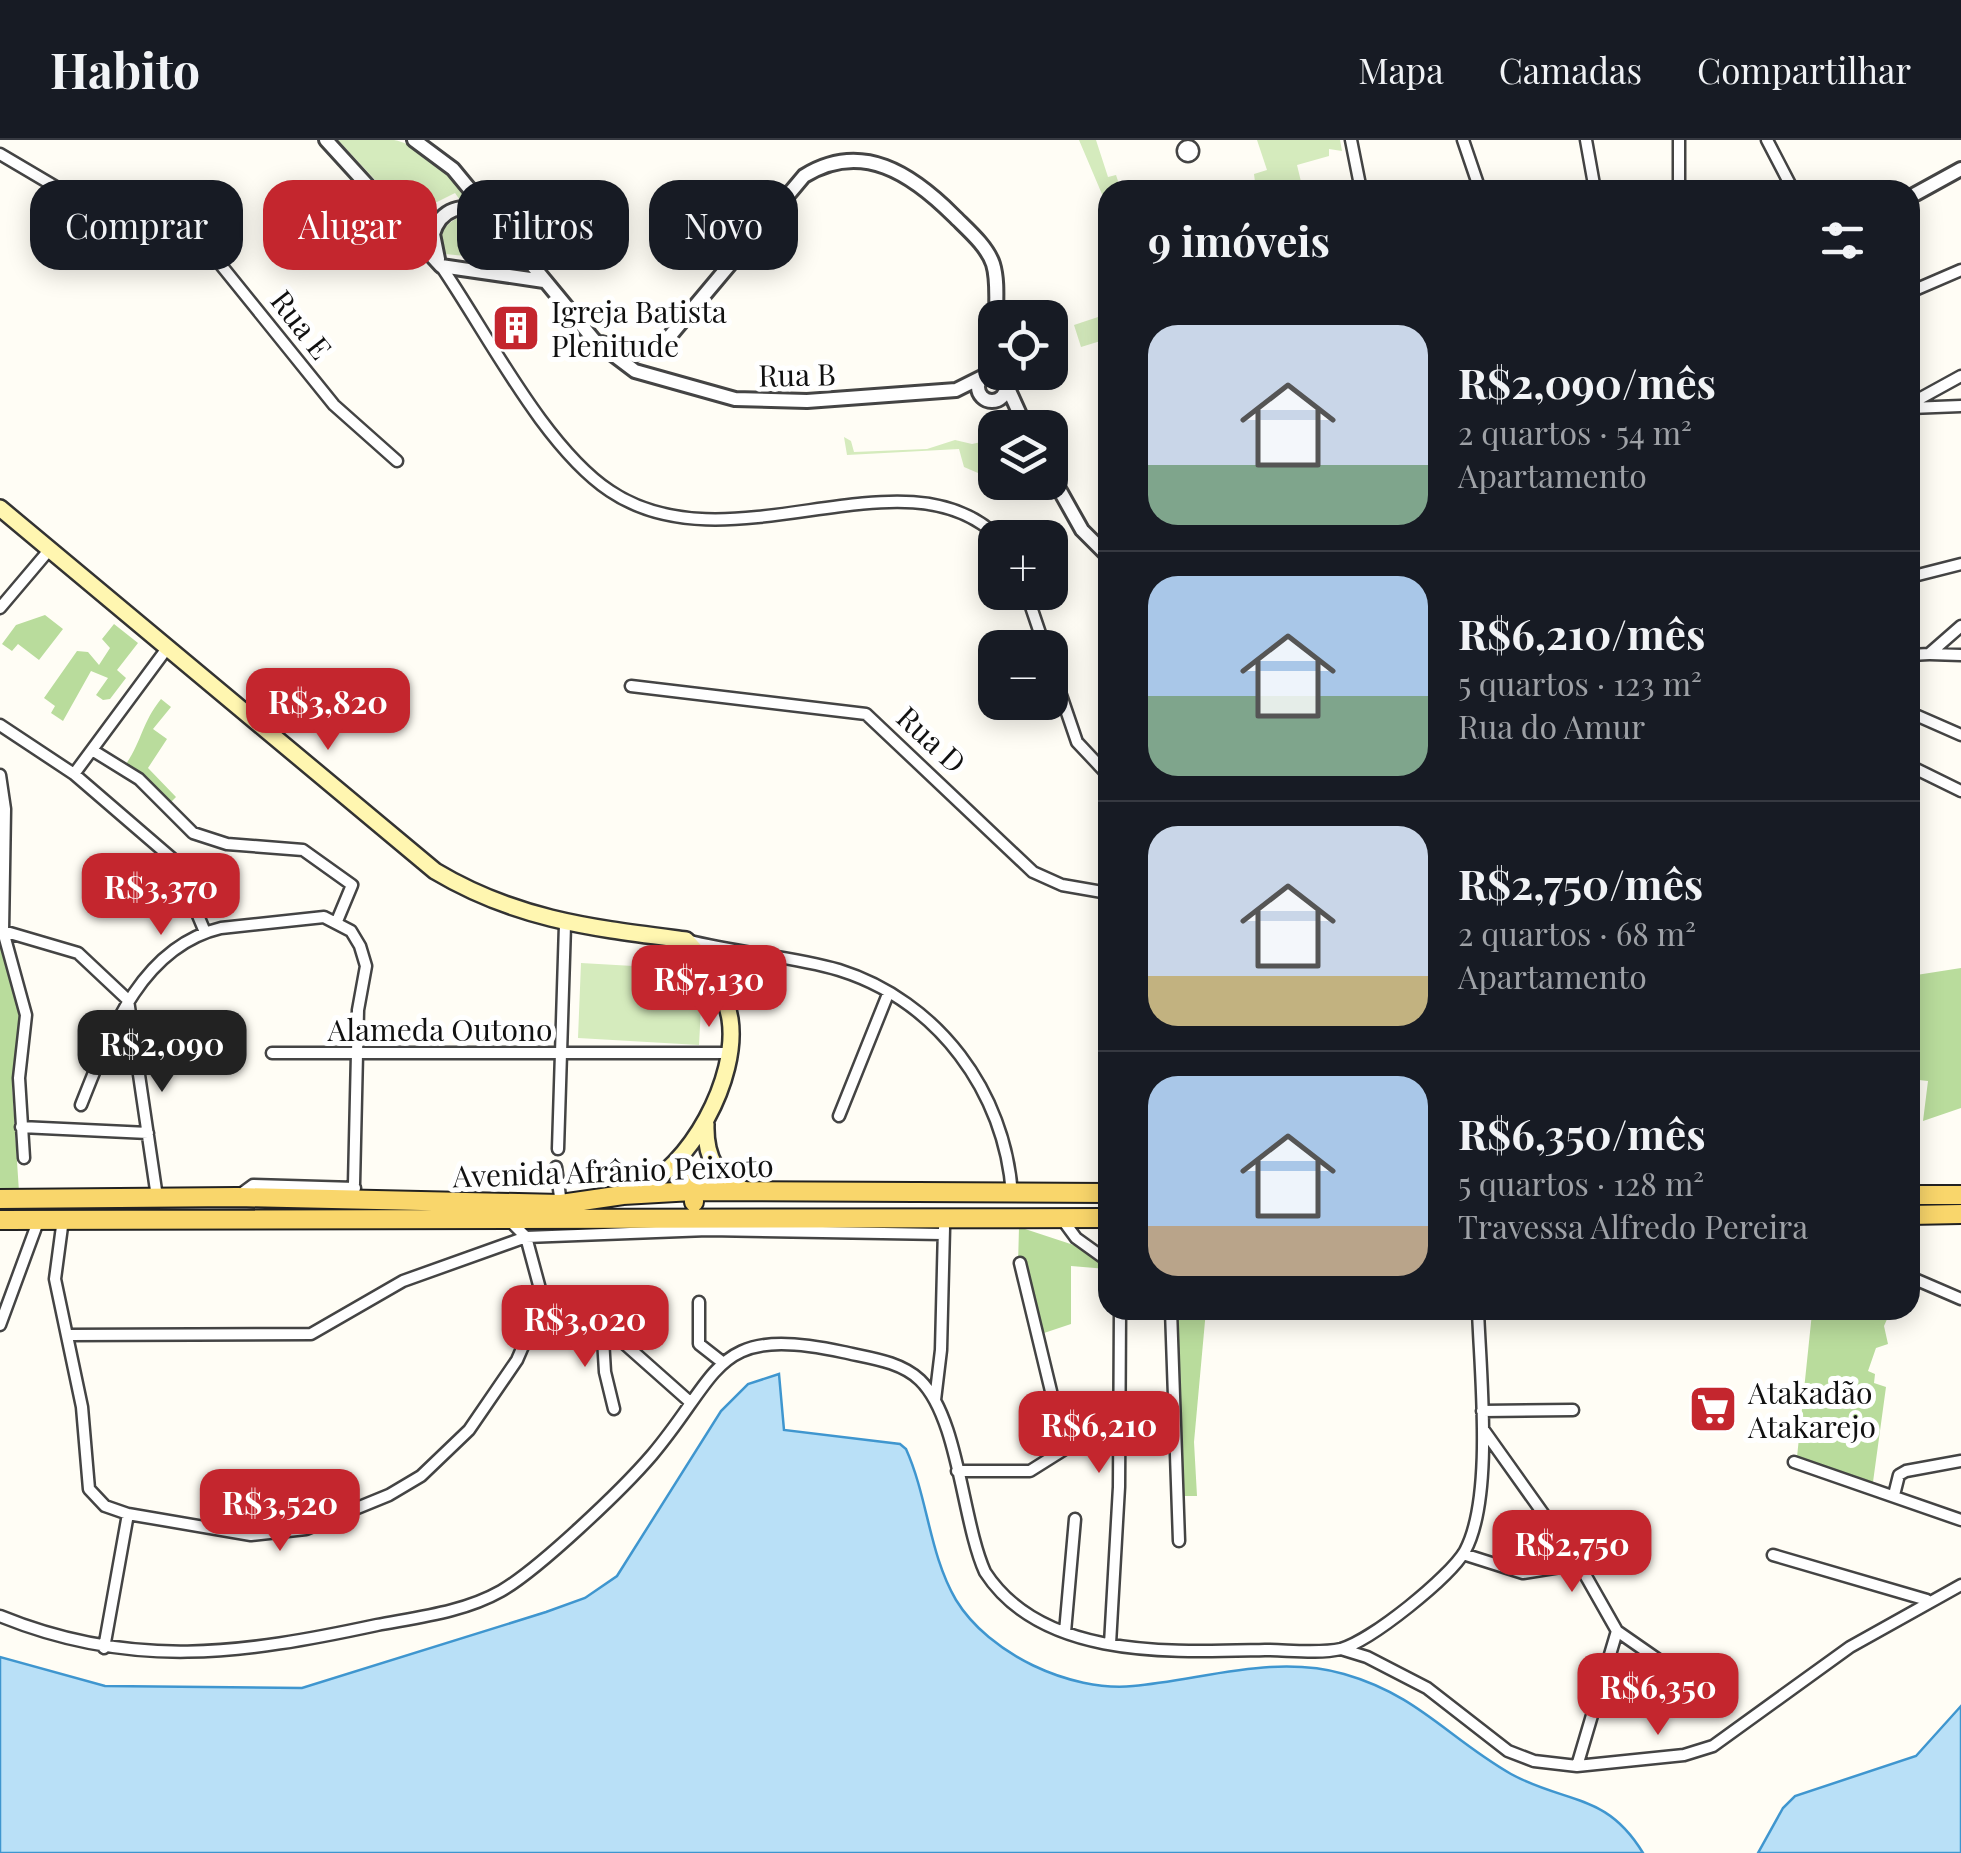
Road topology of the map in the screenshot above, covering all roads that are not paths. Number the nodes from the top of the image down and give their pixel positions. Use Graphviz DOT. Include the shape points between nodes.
graph roads {
  1 [pos="326,140"];
  2 [pos="414,140"];
  3 [pos="1351,140"];
  4 [pos="1463,140"];
  5 [pos="1586,140"];
  6 [pos="1680,140"];
  7 [pos="1767,140"];
  8 [pos="0,154"];
  9 [pos="1961,169"];
  10 [pos="462,180"];
  11 [pos="1359,180"];
  12 [pos="1477,180"];
  13 [pos="1593,180"];
  14 [pos="1679,180"];
  15 [pos="1789,180"];
  16 [pos="1920,192"];
  17 [pos="457,209"];
  18 [pos="441,266"];
  19 [pos="535,270"];
  20 [pos="1961,270"];
  21 [pos="474,271"];
  22 [pos="544,281"];
  23 [pos="1920,288"];
  24 [pos="460,293"];
  25 [pos="995,300"];
  26 [pos="594,340"];
  27 [pos="1961,376"];
  28 [pos="978,379"];
  29 [pos="956,390"];
  30 [pos="980,390"];
  31 [pos="1003,390"];
  32 [pos="988,400"];
  33 [pos="1920,400"];
  34 [pos="1920,406"];
  35 [pos="1961,406"];
  36 [pos="1004,410"];
  37 [pos="398,462"];
  38 [pos="1065,500"];
  39 [pos="0,508"];
  40 [pos="978,521"];
  41 [pos="1098,546"];
  42 [pos="50,549"];
  43 [pos="1961,564"];
  44 [pos="1920,574"];
  45 [pos="0,608"];
  46 [pos="1961,626"];
  47 [pos="168,647"];
  48 [pos="1920,654"];
  49 [pos="1929,654"];
  50 [pos="1961,655"];
  51 [pos="631,686"];
  52 [pos="1068,716"];
  53 [pos="1920,716"];
  54 [pos="0,725"];
  55 [pos="1961,735"];
  56 [pos="92,750"];
  57 [pos="1098,765"];
  58 [pos="1920,771"];
  59 [pos="74,774"];
  60 [pos="0,775"];
  61 [pos="1961,791"];
  62 [pos="1098,891"];
  63 [pos="337,921"];
  64 [pos="565,925"];
  65 [pos="3,932"];
  66 [pos="205,932"];
  67 [pos="686,940"];
  68 [pos="888,994"];
  69 [pos="128,1000"];
  70 [pos="272,1052"];
  71 [pos="729,1053"];
  72 [pos="562,1054"];
  73 [pos="358,1056"];
  74 [pos="80,1105"];
  75 [pos="839,1116"];
  76 [pos="707,1120"];
  77 [pos="21,1127"];
  78 [pos="148,1133"];
  79 [pos="558,1149"];
  80 [pos="24,1158"];
  81 [pos="679,1164"];
  82 [pos="556,1167"];
  83 [pos="716,1172"];
  84 [pos="693,1188"];
  85 [pos="356,1191"];
  86 [pos="752,1192"];
  87 [pos="622,1194"];
  88 [pos="1012,1194"];
  89 [pos="1098,1194"];
  90 [pos="1920,1195"];
  91 [pos="1961,1195"];
  92 [pos="157,1197"];
  93 [pos="0,1199"];
  94 [pos="562,1204"];
  95 [pos="1961,1214"];
  96 [pos="1920,1215"];
  97 [pos="694,1217"];
  98 [pos="507,1218"];
  99 [pos="1098,1218"];
  100 [pos="32,1219"];
  101 [pos="63,1219"];
  102 [pos="1062,1219"];
  103 [pos="0,1220"];
  104 [pos="944,1225"];
  105 [pos="526,1236"];
  106 [pos="1098,1254"];
  107 [pos="1020,1264"];
  108 [pos="1920,1282"];
  109 [pos="543,1300"];
  110 [pos="1961,1300"];
  111 [pos="699,1302"];
  112 [pos="1120,1320"];
  113 [pos="1171,1320"];
  114 [pos="1478,1320"];
  115 [pos="602,1322"];
  116 [pos="0,1325"];
  117 [pos="68,1335"];
  118 [pos="722,1362"];
  119 [pos="934,1401"];
  120 [pos="690,1402"];
  121 [pos="614,1409"];
  122 [pos="1574,1410"];
  123 [pos="1482,1411"];
  124 [pos="1482,1428"];
  125 [pos="1961,1461"];
  126 [pos="1794,1462"];
  127 [pos="957,1471"];
  128 [pos="1894,1495"];
  129 [pos="128,1514"];
  130 [pos="1076,1520"];
  131 [pos="1961,1520"];
  132 [pos="1179,1542"];
  133 [pos="1463,1554"];
  134 [pos="1773,1555"];
  135 [pos="1578,1564"];
  136 [pos="1961,1584"];
  137 [pos="1927,1600"];
  138 [pos="0,1616"];
  139 [pos="1065,1632"];
  140 [pos="1617,1632"];
  141 [pos="1110,1644"];
  142 [pos="104,1648"];
  143 [pos="1340,1648"];
  144 [pos="1722,1670"];
  145 [pos="1577,1766"];
  1 -- 18 [label="street"];
  2 -- 10 [label="street, Rua B"];
  3 -- 11 [label="street"];
  4 -- 12 [label="street"];
  5 -- 13 [label="street"];
  6 -- 14 [label="street"];
  7 -- 15 [label="street"];
  8 -- 37 [label="street, Rua E" via="104,216 200,241 334,405"];
  9 -- 16 [label="street"];
  17 -- 18 [label="street" via="439,220 432,245"];
  18 -- 21 [label="street"];
  18 -- 24 [label="street"];
  19 -- 22 [label="street, Rua B"];
  20 -- 23 [label="street"];
  21 -- 22 [label="street"];
  21 -- 24 [label="street" via="459,280"];
  22 -- 26 [label="street, Rua B"];
  24 -- 40 [label="street" via="568,454 623,499 678,518 726,522 928,502"];
  25 -- 26 [label="street" via="993,263 970,232 899,168 853,154 804,176 664,343 630,352"];
  26 -- 29 [label="street, Rua B" via="635,371 735,398 807,401"];
  27 -- 33 [label="street"];
  28 -- 29 [label="street, Rua B"];
  29 -- 32 [label="street"];
  30 -- 32 [label="street"];
  31 -- 32 [label="street" via="1002,397"];
  32 -- 36 [label="street"];
  34 -- 35 [label="street"];
  38 -- 41 [label="street"];
  39 -- 42 [label="main road"];
  42 -- 45 [label="street"];
  42 -- 47 [label="main road"];
  43 -- 44 [label="street"];
  46 -- 49 [label="street"];
  47 -- 56 [label="street"];
  47 -- 64 [label="main road" via="435,871 485,898"];
  48 -- 49 [label="street"];
  49 -- 50 [label="street"];
  51 -- 62 [label="street, Rua D" via="866,714 1026,866 1062,885"];
  52 -- 57 [label="street" via="1077,742"];
  53 -- 55 [label="street"];
  54 -- 59 [label="street"];
  56 -- 59 [label="street"];
  56 -- 63 [label="street" via="139,779 193,833 227,844 303,850 352,885"];
  58 -- 61 [label="street"];
  59 -- 66 [label="street" via="175,861"];
  60 -- 65 [label="street"];
  63 -- 66 [label="street" via="312,916"];
  63 -- 73 [label="street" via="351,931 366,966"];
  64 -- 67 [label="main road"];
  64 -- 72 [label="street"];
  65 -- 69 [label="street" via="78,953"];
  65 -- 77 [label="street" via="26,1015 18,1078"];
  66 -- 69 [label="street" via="179,948"];
  67 -- 68 [label="street" via="839,970"];
  67 -- 71 [label="main road" via="725,1001"];
  68 -- 75 [label="street"];
  68 -- 88 [label="street" via="954,1046 984,1088 1002,1127"];
  69 -- 74 [label="street"];
  69 -- 78 [label="street"];
  70 -- 73 [label="street, Alameda Outono"];
  71 -- 72 [label="street, Alameda Outono"];
  71 -- 76 [label="main road"];
  72 -- 73 [label="street, Alameda Outono"];
  72 -- 79 [label="street"];
  73 -- 85 [label="street"];
  76 -- 81 [label="main road"];
  76 -- 83 [label="main road"];
  77 -- 78 [label="street"];
  77 -- 80 [label="street"];
  78 -- 92 [label="street"];
  81 -- 84 [label="main road"];
  81 -- 87 [label="main road" via="656,1182"];
  82 -- 94 [label="street"];
  83 -- 84 [label="main road"];
  83 -- 86 [label="main road"];
  84 -- 86 [label="main road, Avenida Afrânio Peixoto"];
  84 -- 87 [label="main road, Avenida Afrânio Peixoto"];
  84 -- 97 [label="main road"];
  85 -- 92 [label="main road, Avenida Afrânio Peixoto"];
  85 -- 94 [label="main road, Avenida Afrânio Peixoto"];
  86 -- 88 [label="main road, Avenida Afrânio Peixoto"];
  87 -- 94 [label="main road, Avenida Afrânio Peixoto"];
  88 -- 89 [label="main road, Avenida Afrânio Peixoto"];
  90 -- 91 [label="main road"];
  92 -- 93 [label="main road, Avenida Afrânio Peixoto"];
  95 -- 96 [label="main road"];
  97 -- 98 [label="main road, Avenida Afrânio Peixoto"];
  97 -- 104 [label="main road, Avenida Afrânio Peixoto"];
  98 -- 101 [label="main road, Avenida Afrânio Peixoto"];
  98 -- 105 [label="street"];
  99 -- 102 [label="main road, Avenida Afrânio Peixoto"];
  100 -- 101 [label="main road, Avenida Afrânio Peixoto"];
  100 -- 103 [label="main road, Avenida Afrânio Peixoto"];
  100 -- 116 [label="street"];
  101 -- 117 [label="street" via="55,1275"];
  102 -- 104 [label="main road, Avenida Afrânio Peixoto"];
  102 -- 106 [label="street"];
  104 -- 105 [label="street"];
  104 -- 119 [label="street"];
  105 -- 109 [label="street"];
  105 -- 117 [label="street" via="404,1281 311,1334"];
  107 -- 127 [label="street" via="1066,1446 1030,1471"];
  108 -- 110 [label="street"];
  109 -- 115 [label="street"];
  109 -- 129 [label="street" via="517,1360 469,1430 389,1496 277,1534"];
  111 -- 118 [label="street" via="699,1344"];
  112 -- 141 [label="street"];
  113 -- 132 [label="street"];
  114 -- 123 [label="street"];
  115 -- 120 [label="street"];
  115 -- 121 [label="street"];
  117 -- 129 [label="street" via="89,1489 105,1506"];
  118 -- 119 [label="street" via="795,1342 901,1367"];
  118 -- 120 [label="street"];
  119 -- 127 [label="street"];
  120 -- 142 [label="street" via="640,1468 521,1576 478,1602 240,1652"];
  122 -- 123 [label="street"];
  123 -- 124 [label="street"];
  124 -- 133 [label="street" via="1476,1513"];
  124 -- 135 [label="street"];
  125 -- 128 [label="street" via="1906,1471"];
  126 -- 128 [label="street"];
  127 -- 139 [label="street" via="986,1575 1018,1607"];
  128 -- 131 [label="street"];
  129 -- 142 [label="street"];
  130 -- 139 [label="street"];
  133 -- 135 [label="street" via="1523,1572"];
  133 -- 143 [label="street" via="1412,1602"];
  134 -- 137 [label="street"];
  135 -- 140 [label="street"];
  136 -- 137 [label="street"];
  137 -- 145 [label="street" via="1713,1746 1684,1756"];
  138 -- 142 [label="street"];
  139 -- 141 [label="street"];
  140 -- 144 [label="street" via="1663,1663"];
  140 -- 145 [label="street"];
  141 -- 143 [label="street" via="1187,1651"];
  143 -- 145 [label="street" via="1427,1688 1518,1756"];
}
